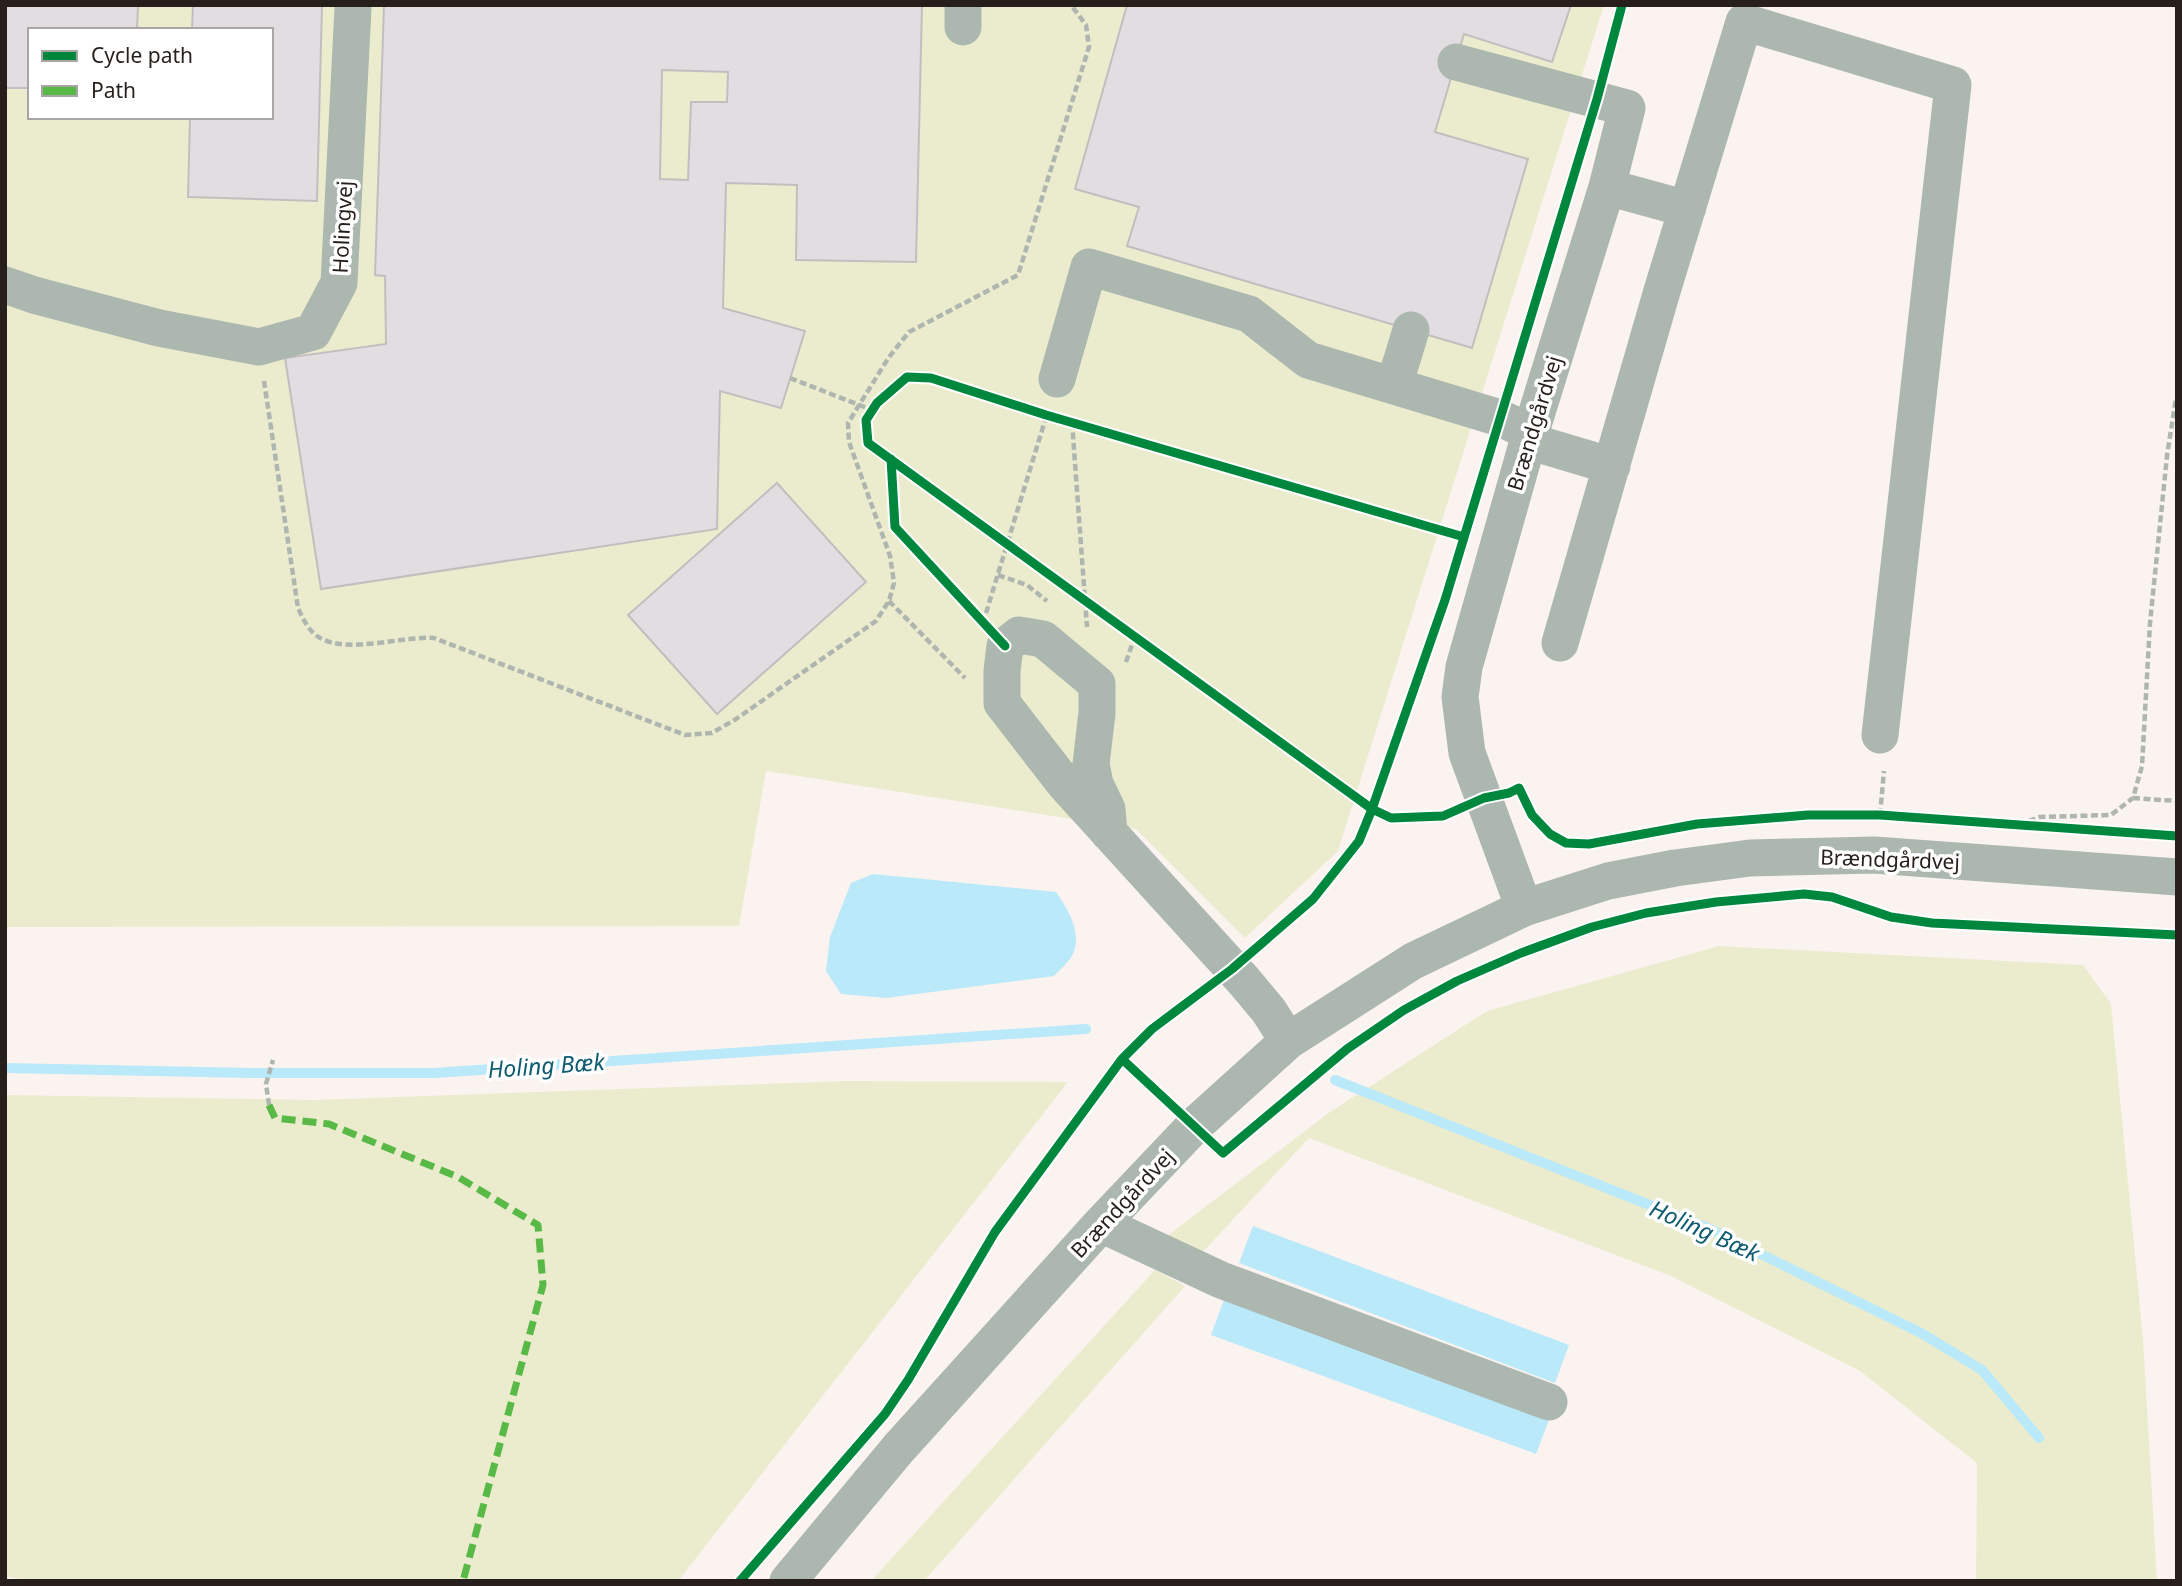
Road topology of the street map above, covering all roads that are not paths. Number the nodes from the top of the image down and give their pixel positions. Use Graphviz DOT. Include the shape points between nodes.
graph roads {
  1 [pos="353,8"];
  2 [pos="1456,62"];
  3 [pos="1607,187"];
  4 [pos="1688,207"];
  5 [pos="5,285"];
  6 [pos="1410,330"];
  7 [pos="1057,379"];
  8 [pos="1394,386"];
  9 [pos="1529,436"];
  10 [pos="1612,466"];
  11 [pos="1560,643"];
  12 [pos="1880,735"];
  13 [pos="1109,833"];
  14 [pos="2177,877"];
  15 [pos="1524,908"];
  16 [pos="1289,1041"];
  17 [pos="1101,1224"];
  18 [pos="1549,1402"];
  19 [pos="788,1581"];
  1 -- 5 [label="street, Holingvej" via="339,283 313,332 259,347 159,328"];
  2 -- 3 [label="street, Brændgårdvej" via="1627,108"];
  3 -- 4 [label="street"];
  3 -- 9 [label="street, Brændgårdvej"];
  4 -- 10 [label="street"];
  4 -- 12 [label="street" via="1744,22 1953,85"];
  6 -- 8 [label="street"];
  7 -- 8 [label="street" via="1089,267 1249,314 1308,360"];
  8 -- 9 [label="street" via="1500,418"];
  9 -- 10 [label="street"];
  9 -- 15 [label="street, Brændgårdvej" via="1464,667 1460,697 1466,753"];
  10 -- 11 [label="street"];
  13 -- 13 [label="street" via="1107,809 1091,764 1097,684 1043,639 1019,635 1005,646 1002,703 1063,783"];
  13 -- 16 [label="street" via="1244,981"];
  14 -- 15 [label="street, Brændgårdvej" via="1874,855 1749,858 1608,881"];
  15 -- 16 [label="street, Brændgårdvej" via="1413,961"];
  16 -- 17 [label="street, Brændgårdvej" via="1194,1126"];
  17 -- 18 [label="street" via="1221,1280"];
  17 -- 19 [label="street, Brændgårdvej" via="898,1448"];
}
